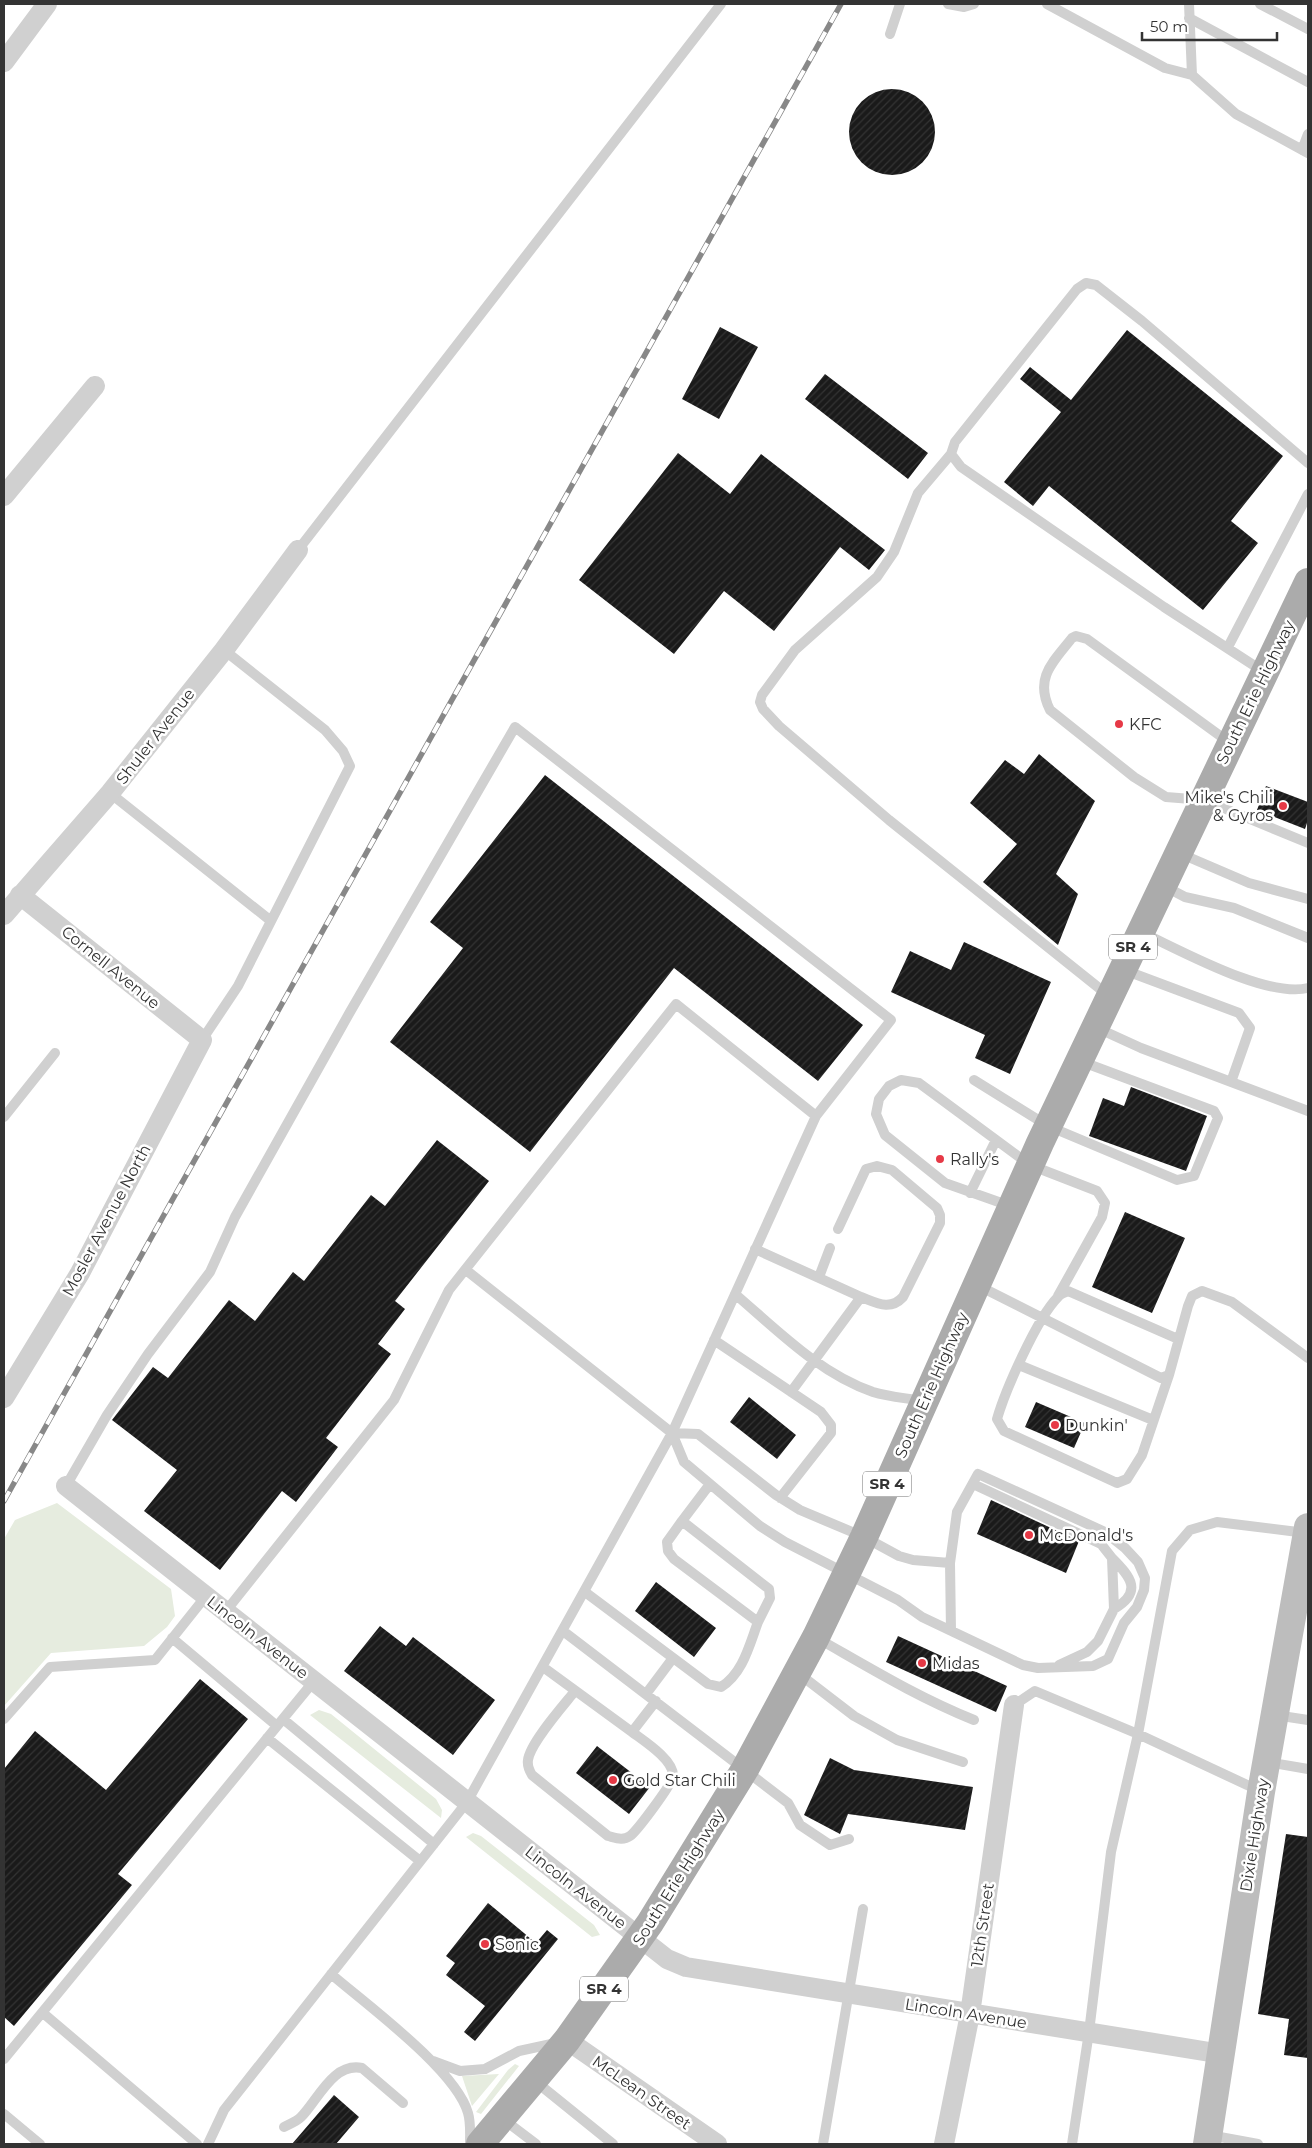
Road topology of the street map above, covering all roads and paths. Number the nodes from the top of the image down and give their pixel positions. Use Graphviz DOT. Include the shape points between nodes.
graph roads {
  1 [pos="47,4"];
  2 [pos="721,4"];
  3 [pos="900,4"];
  4 [pos="948,4"];
  5 [pos="974,4"];
  6 [pos="1047,4"];
  7 [pos="1189,4"];
  8 [pos="1260,4"];
  9 [pos="1190,18"];
  10 [pos="1308,29"];
  11 [pos="890,34"];
  12 [pos="4,62"];
  13 [pos="1192,75"];
  14 [pos="1308,82"];
  15 [pos="1308,134"];
  16 [pos="1305,152"];
  17 [pos="95,386"];
  18 [pos="951,454"];
  19 [pos="1308,463"];
  20 [pos="1308,494"];
  21 [pos="4,496"];
  22 [pos="298,550"];
  23 [pos="1305,596"];
  24 [pos="1228,647"];
  25 [pos="224,650"];
  26 [pos="1265,672"];
  27 [pos="1231,743"];
  28 [pos="110,793"];
  29 [pos="1204,800"];
  30 [pos="1308,842"];
  31 [pos="1178,853"];
  32 [pos="1163,886"];
  33 [pos="20,895"];
  34 [pos="1308,900"];
  35 [pos="4,915"];
  36 [pos="271,921"];
  37 [pos="1141,932"];
  38 [pos="1308,938"];
  39 [pos="1122,970"];
  40 [pos="1308,988"];
  41 [pos="1110,997"];
  42 [pos="1095,1027"];
  43 [pos="202,1040"];
  44 [pos="55,1053"];
  45 [pos="1079,1061"];
  46 [pos="974,1080"];
  47 [pos="1231,1082"];
  48 [pos="1308,1112"];
  49 [pos="816,1116"];
  50 [pos="4,1117"];
  51 [pos="1048,1126"];
  52 [pos="996,1140"];
  53 [pos="1030,1165"];
  54 [pos="970,1193"];
  55 [pos="1011,1207"];
  56 [pos="838,1229"];
  57 [pos="830,1248"];
  58 [pos="756,1249"];
  59 [pos="466,1270"];
  60 [pos="819,1277"];
  61 [pos="976,1284"];
  62 [pos="735,1294"];
  63 [pos="1058,1296"];
  64 [pos="861,1297"];
  65 [pos="1042,1318"];
  66 [pos="1178,1339"];
  67 [pos="714,1340"];
  68 [pos="1308,1358"];
  69 [pos="814,1360"];
  70 [pos="1020,1364"];
  71 [pos="1169,1376"];
  72 [pos="791,1392"];
  73 [pos="4,1398"];
  74 [pos="924,1401"];
  75 [pos="1153,1420"];
  76 [pos="672,1433"];
  77 [pos="710,1484"];
  78 [pos="972,1484"];
  79 [pos="66,1486"];
  80 [pos="780,1498"];
  81 [pos="682,1521"];
  82 [pos="1308,1531"];
  83 [pos="864,1537"];
  84 [pos="1112,1558"];
  85 [pos="950,1563"];
  86 [pos="847,1573"];
  87 [pos="585,1592"];
  88 [pos="206,1596"];
  89 [pos="1114,1609"];
  90 [pos="226,1611"];
  91 [pos="758,1622"];
  92 [pos="563,1631"];
  93 [pos="951,1631"];
  94 [pos="816,1637"];
  95 [pos="172,1638"];
  96 [pos="673,1658"];
  97 [pos="1056,1666"];
  98 [pos="543,1667"];
  99 [pos="797,1673"];
  100 [pos="314,1681"];
  101 [pos="575,1690"];
  102 [pos="646,1694"];
  103 [pos="656,1701"];
  104 [pos="1014,1705"];
  105 [pos="1274,1715"];
  106 [pos="4,1719"];
  107 [pos="974,1720"];
  108 [pos="1308,1720"];
  109 [pos="280,1723"];
  110 [pos="632,1732"];
  111 [pos="1138,1734"];
  112 [pos="268,1738"];
  113 [pos="963,1762"];
  114 [pos="1266,1762"];
  115 [pos="745,1769"];
  116 [pos="1308,1769"];
  117 [pos="1261,1792"];
  118 [pos="468,1802"];
  119 [pos="849,1839"];
  120 [pos="434,1844"];
  121 [pos="420,1862"];
  122 [pos="863,1909"];
  123 [pos="640,1938"];
  124 [pos="331,1974"];
  125 [pos="850,1994"];
  126 [pos="43,2013"];
  127 [pos="970,2014"];
  128 [pos="1089,2032"];
  129 [pos="567,2040"];
  130 [pos="1222,2054"];
  131 [pos="4,2059"];
  132 [pos="432,2061"];
  133 [pos="534,2080"];
  134 [pos="403,2103"];
  135 [pos="4,2114"];
  136 [pos="502,2118"];
  137 [pos="284,2127"];
  138 [pos="1207,2140"];
  139 [pos="40,2144"];
  140 [pos="197,2144"];
  141 [pos="208,2144"];
  142 [pos="470,2144"];
  143 [pos="480,2144"];
  144 [pos="536,2144"];
  145 [pos="613,2144"];
  146 [pos="717,2144"];
  147 [pos="823,2144"];
  148 [pos="944,2144"];
  149 [pos="1072,2144"];
  150 [pos="1258,2144"];
  1 -- 12 [label="street"];
  2 -- 22 [label="lane"];
  3 -- 11 [label="lane"];
  4 -- 5 [label="lane" via="964,7"];
  6 -- 13 [label="lane" via="1165,68"];
  7 -- 9 [label="lane"];
  8 -- 10 [label="lane"];
  9 -- 13 [label="lane"];
  9 -- 14 [label="lane"];
  13 -- 16 [label="lane" via="1236,114"];
  15 -- 16 [label="lane"];
  17 -- 21 [label="street"];
  18 -- 19 [label="lane" via="955,442 1077,289 1086,283 1096,285 1142,321"];
  18 -- 24 [label="lane" via="961,467 1164,607"];
  18 -- 41 [label="lane" via="918,493 894,552 877,577 795,650 762,694 760,702 778,726 888,820"];
  20 -- 24 [label="lane"];
  22 -- 25 [label="street, Shuler Avenue"];
  23 -- 26 [label="main road, South Erie Highway / SR 4"];
  24 -- 26 [label="lane"];
  25 -- 28 [label="street, Shuler Avenue"];
  25 -- 36 [label="lane" via="325,730 343,751 350,766"];
  26 -- 27 [label="main road, South Erie Highway / SR 4"];
  27 -- 29 [label="main road, South Erie Highway / SR 4"];
  27 -- 29 [label="lane" via="1087,639 1072,638 1047,671 1043,684 1044,698 1050,710 1134,777 1166,797"];
  28 -- 33 [label="street, Shuler Avenue"];
  28 -- 36 [label="lane"];
  29 -- 30 [label="lane"];
  29 -- 31 [label="main road, South Erie Highway / SR 4"];
  31 -- 32 [label="main road, South Erie Highway / SR 4"];
  31 -- 34 [label="lane" via="1249,883"];
  32 -- 37 [label="main road, South Erie Highway / SR 4"];
  32 -- 38 [label="lane" via="1185,897 1234,908"];
  33 -- 35 [label="street, Shuler Avenue"];
  33 -- 43 [label="street, Cornell Avenue"];
  36 -- 43 [label="lane" via="238,986"];
  37 -- 39 [label="main road, South Erie Highway / SR 4"];
  37 -- 40 [label="lane" via="1260,984 1283,990"];
  39 -- 41 [label="main road, South Erie Highway / SR 4"];
  39 -- 47 [label="lane" via="1239,1013 1250,1028"];
  41 -- 42 [label="main road, South Erie Highway / SR 4"];
  42 -- 45 [label="main road, South Erie Highway / SR 4"];
  42 -- 47 [label="lane"];
  43 -- 73 [label="street, Mosler Avenue North" via="80,1273"];
  44 -- 50 [label="lane"];
  45 -- 51 [label="main road, South Erie Highway / SR 4"];
  45 -- 51 [label="lane" via="1214,1111 1218,1118 1194,1176 1177,1180"];
  46 -- 51 [label="lane"];
  47 -- 48 [label="lane"];
  49 -- 58 [label="lane"];
  49 -- 59 [label="lane" via="676,1004"];
  49 -- 79 [label="lane" via="891,1020 515,727 340,1029 235,1217 210,1272 148,1354"];
  51 -- 53 [label="main road, South Erie Highway / SR 4"];
  52 -- 53 [label="lane"];
  52 -- 54 [label="lane"];
  52 -- 54 [label="lane" via="919,1083 901,1080 889,1086 879,1099 876,1114 885,1135 945,1183"];
  53 -- 55 [label="main road, South Erie Highway / SR 4"];
  53 -- 63 [label="lane" via="1097,1191 1105,1202 1102,1218"];
  54 -- 55 [label="lane"];
  55 -- 61 [label="main road, South Erie Highway / SR 4"];
  56 -- 64 [label="lane" via="866,1168 877,1166 892,1170 937,1208 940,1215 940,1223 896,1304 886,1306"];
  57 -- 60 [label="lane"];
  58 -- 60 [label="lane"];
  58 -- 62 [label="lane"];
  59 -- 76 [label="lane"];
  59 -- 90 [label="lane" via="449,1290 394,1400"];
  60 -- 64 [label="lane"];
  61 -- 65 [label="lane"];
  61 -- 74 [label="main road, South Erie Highway / SR 4"];
  62 -- 67 [label="lane"];
  62 -- 69 [label="lane"];
  63 -- 65 [label="lane"];
  63 -- 66 [label="lane" via="1068,1291"];
  64 -- 69 [label="lane"];
  65 -- 70 [label="lane"];
  65 -- 71 [label="lane" via="1161,1378"];
  66 -- 68 [label="lane" via="1192,1296 1202,1291 1232,1302"];
  66 -- 71 [label="lane"];
  67 -- 72 [label="lane"];
  67 -- 76 [label="lane"];
  69 -- 72 [label="lane"];
  69 -- 74 [label="lane" via="874,1392"];
  70 -- 75 [label="lane"];
  70 -- 75 [label="lane" via="997,1419 1004,1431 1117,1483 1126,1479 1142,1455"];
  71 -- 75 [label="lane"];
  72 -- 80 [label="lane" via="821,1412 832,1425 831,1433"];
  74 -- 83 [label="main road, South Erie Highway / SR 4"];
  76 -- 77 [label="lane" via="684,1462"];
  76 -- 80 [label="lane" via="698,1434"];
  76 -- 87 [label="lane"];
  77 -- 81 [label="lane"];
  77 -- 86 [label="lane" via="769,1532"];
  78 -- 84 [label="lane" via="1101,1544"];
  78 -- 85 [label="lane" via="957,1512"];
  78 -- 97 [label="lane" via="978,1474 1105,1532 1138,1562 1144,1578 1144,1590 1108,1658 1093,1666"];
  79 -- 88 [label="street, Lincoln Avenue"];
  80 -- 83 [label="lane"];
  81 -- 91 [label="lane" via="768,1589 770,1598"];
  81 -- 91 [label="lane" via="667,1542 668,1552"];
  82 -- 105 [label="street, Dixie Highway"];
  82 -- 111 [label="lane" via="1217,1522 1190,1530 1172,1551"];
  83 -- 85 [label="lane" via="899,1556"];
  83 -- 86 [label="main road, South Erie Highway / SR 4"];
  84 -- 89 [label="lane"];
  84 -- 89 [label="lane" via="1128,1574 1132,1585 1126,1602"];
  85 -- 93 [label="lane"];
  86 -- 93 [label="lane"];
  86 -- 94 [label="main road, South Erie Highway / SR 4"];
  87 -- 92 [label="lane"];
  87 -- 96 [label="lane"];
  88 -- 90 [label="street, Lincoln Avenue"];
  88 -- 95 [label="lane"];
  89 -- 97 [label="lane" via="1098,1641 1086,1652"];
  90 -- 100 [label="street, Lincoln Avenue"];
  91 -- 96 [label="lane" via="741,1666 732,1680 721,1687 708,1684"];
  92 -- 98 [label="lane"];
  92 -- 102 [label="lane"];
  93 -- 97 [label="lane" via="1023,1665 1038,1668"];
  94 -- 99 [label="main road, South Erie Highway / SR 4"];
  94 -- 107 [label="lane" via="932,1703"];
  95 -- 106 [label="lane" via="155,1660 50,1667"];
  95 -- 109 [label="lane"];
  96 -- 102 [label="lane"];
  98 -- 101 [label="lane"];
  98 -- 118 [label="lane"];
  99 -- 113 [label="lane" via="854,1716 897,1740"];
  99 -- 115 [label="main road, South Erie Highway / SR 4"];
  100 -- 109 [label="lane"];
  100 -- 118 [label="street, Lincoln Avenue"];
  101 -- 110 [label="lane"];
  101 -- 110 [label="lane" via="532,1747 528,1767 532,1775 608,1836 620,1840 630,1836 670,1786 674,1776 663,1756"];
  102 -- 103 [label="lane"];
  103 -- 110 [label="lane"];
  103 -- 115 [label="lane"];
  104 -- 111 [label="lane" via="1035,1691"];
  104 -- 127 [label="street, 12th Street"];
  105 -- 108 [label="lane"];
  105 -- 114 [label="street, Dixie Highway"];
  109 -- 112 [label="lane"];
  109 -- 120 [label="lane"];
  111 -- 117 [label="lane"];
  111 -- 128 [label="lane" via="1111,1852"];
  112 -- 121 [label="lane"];
  112 -- 126 [label="lane"];
  114 -- 116 [label="lane"];
  114 -- 117 [label="street, Dixie Highway"];
  115 -- 119 [label="lane" via="788,1803 800,1825 830,1844"];
  115 -- 123 [label="main road, South Erie Highway / SR 4"];
  117 -- 130 [label="street, Dixie Highway"];
  118 -- 120 [label="lane"];
  118 -- 123 [label="street, Lincoln Avenue"];
  120 -- 121 [label="lane"];
  121 -- 124 [label="lane"];
  122 -- 125 [label="lane"];
  123 -- 125 [label="street, Lincoln Avenue" via="667,1959 686,1967"];
  123 -- 129 [label="main road, South Erie Highway / SR 4"];
  124 -- 132 [label="lane"];
  124 -- 141 [label="lane" via="224,2110"];
  125 -- 127 [label="street, Lincoln Avenue"];
  125 -- 147 [label="lane"];
  126 -- 131 [label="lane"];
  126 -- 140 [label="lane"];
  127 -- 128 [label="street, Lincoln Avenue"];
  127 -- 148 [label="street, 12th Street"];
  128 -- 130 [label="street, Lincoln Avenue"];
  128 -- 149 [label="lane"];
  129 -- 132 [label="lane" via="519,2051 485,2070 460,2071"];
  129 -- 133 [label="main road, South Erie Highway / SR 4"];
  129 -- 146 [label="street, McLean Street"];
  130 -- 138 [label="street, Dixie Highway"];
  132 -- 142 [label="lane" via="455,2087 468,2114"];
  133 -- 136 [label="main road, South Erie Highway / SR 4"];
  133 -- 145 [label="lane"];
  134 -- 137 [label="lane" via="362,2068 354,2066 336,2076 300,2119"];
  135 -- 139 [label="lane"];
  136 -- 143 [label="main road, South Erie Highway / SR 4"];
  136 -- 144 [label="lane"];
  138 -- 150 [label="lane"];
}
